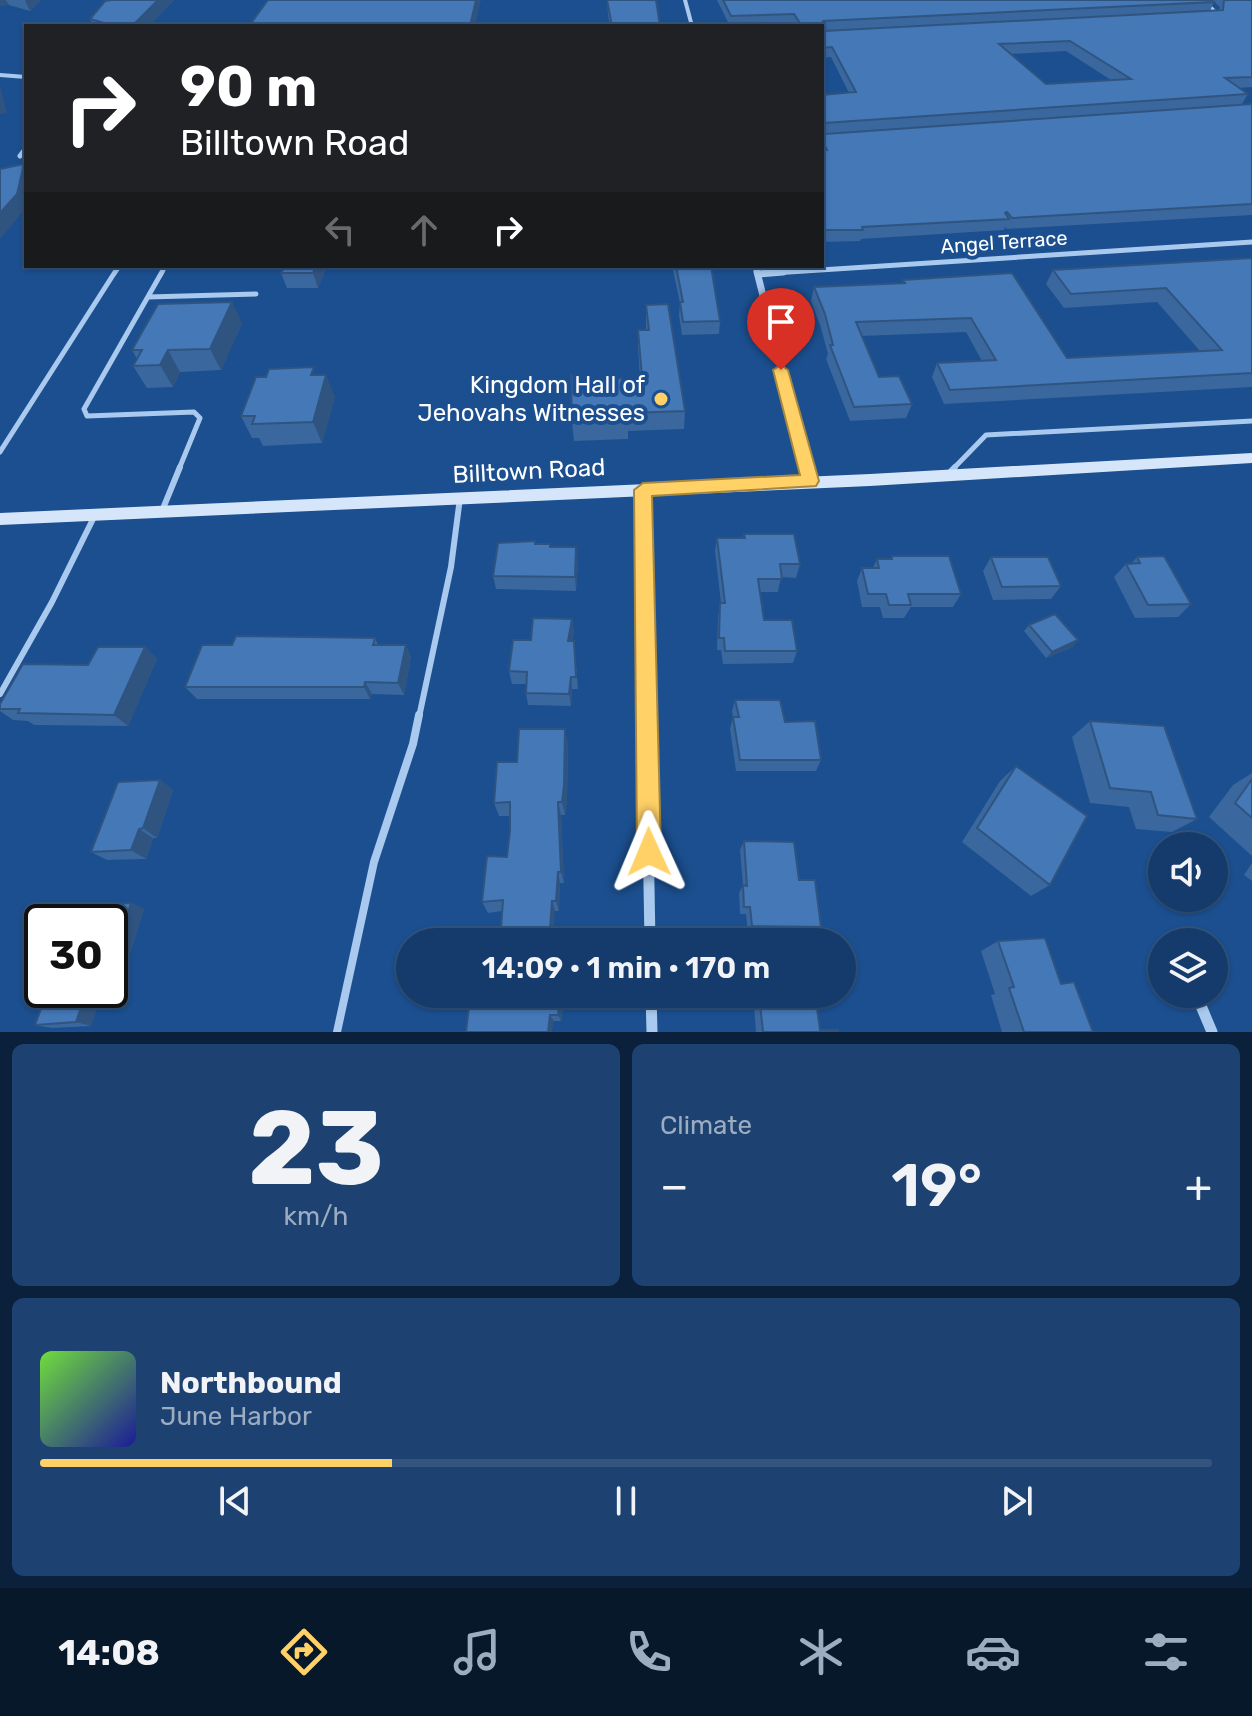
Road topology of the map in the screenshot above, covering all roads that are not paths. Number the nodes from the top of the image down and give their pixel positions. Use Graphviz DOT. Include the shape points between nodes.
graph roads {
  1 [pos="685,0"];
  2 [pos="1203,0"];
  3 [pos="1202,18"];
  4 [pos="691,24"];
  5 [pos="0,75"];
  6 [pos="24,77"];
  7 [pos="24,151"];
  8 [pos="20,156"];
  9 [pos="1252,242"];
  10 [pos="824,266"];
  11 [pos="118,268"];
  12 [pos="165,268"];
  13 [pos="791,268"];
  14 [pos="756,270"];
  15 [pos="256,294"];
  16 [pos="148,297"];
  17 [pos="1252,421"];
  18 [pos="0,452"];
  19 [pos="1252,458"];
  20 [pos="947,475"];
  21 [pos="810,481"];
  22 [pos="643,490"];
  23 [pos="460,498"];
  24 [pos="162,511"];
  25 [pos="95,515"];
  26 [pos="0,519"];
  27 [pos="0,694"];
  28 [pos="650,928"];
  29 [pos="651,1008"];
  30 [pos="1202,1008"];
  31 [pos="337,1032"];
  32 [pos="652,1032"];
  33 [pos="1212,1032"];
  1 -- 4 [label="street"];
  2 -- 3 [label="street" via="1217,14"];
  5 -- 6 [label="street"];
  7 -- 8 [label="street"];
  9 -- 10 [label="street, Angel Terrace"];
  11 -- 18 [label="lane"];
  12 -- 16 [label="lane"];
  13 -- 14 [label="street, Angel Terrace"];
  14 -- 21 [label="street"];
  15 -- 16 [label="lane"];
  16 -- 24 [label="lane" via="84,409 87,416 194,412 200,418"];
  17 -- 20 [label="lane" via="986,435"];
  19 -- 20 [label="main road, Billtown Road"];
  20 -- 21 [label="main road, Billtown Road"];
  21 -- 22 [label="main road, Billtown Road"];
  22 -- 23 [label="main road, Billtown Road"];
  22 -- 28 [label="street"];
  23 -- 24 [label="main road, Billtown Road"];
  23 -- 31 [label="lane" via="451,567 413,744 374,862"];
  24 -- 25 [label="main road, Billtown Road"];
  25 -- 26 [label="main road, Billtown Road"];
  25 -- 27 [label="lane"];
  29 -- 32 [label="street"];
  30 -- 33 [label="street"];
}
